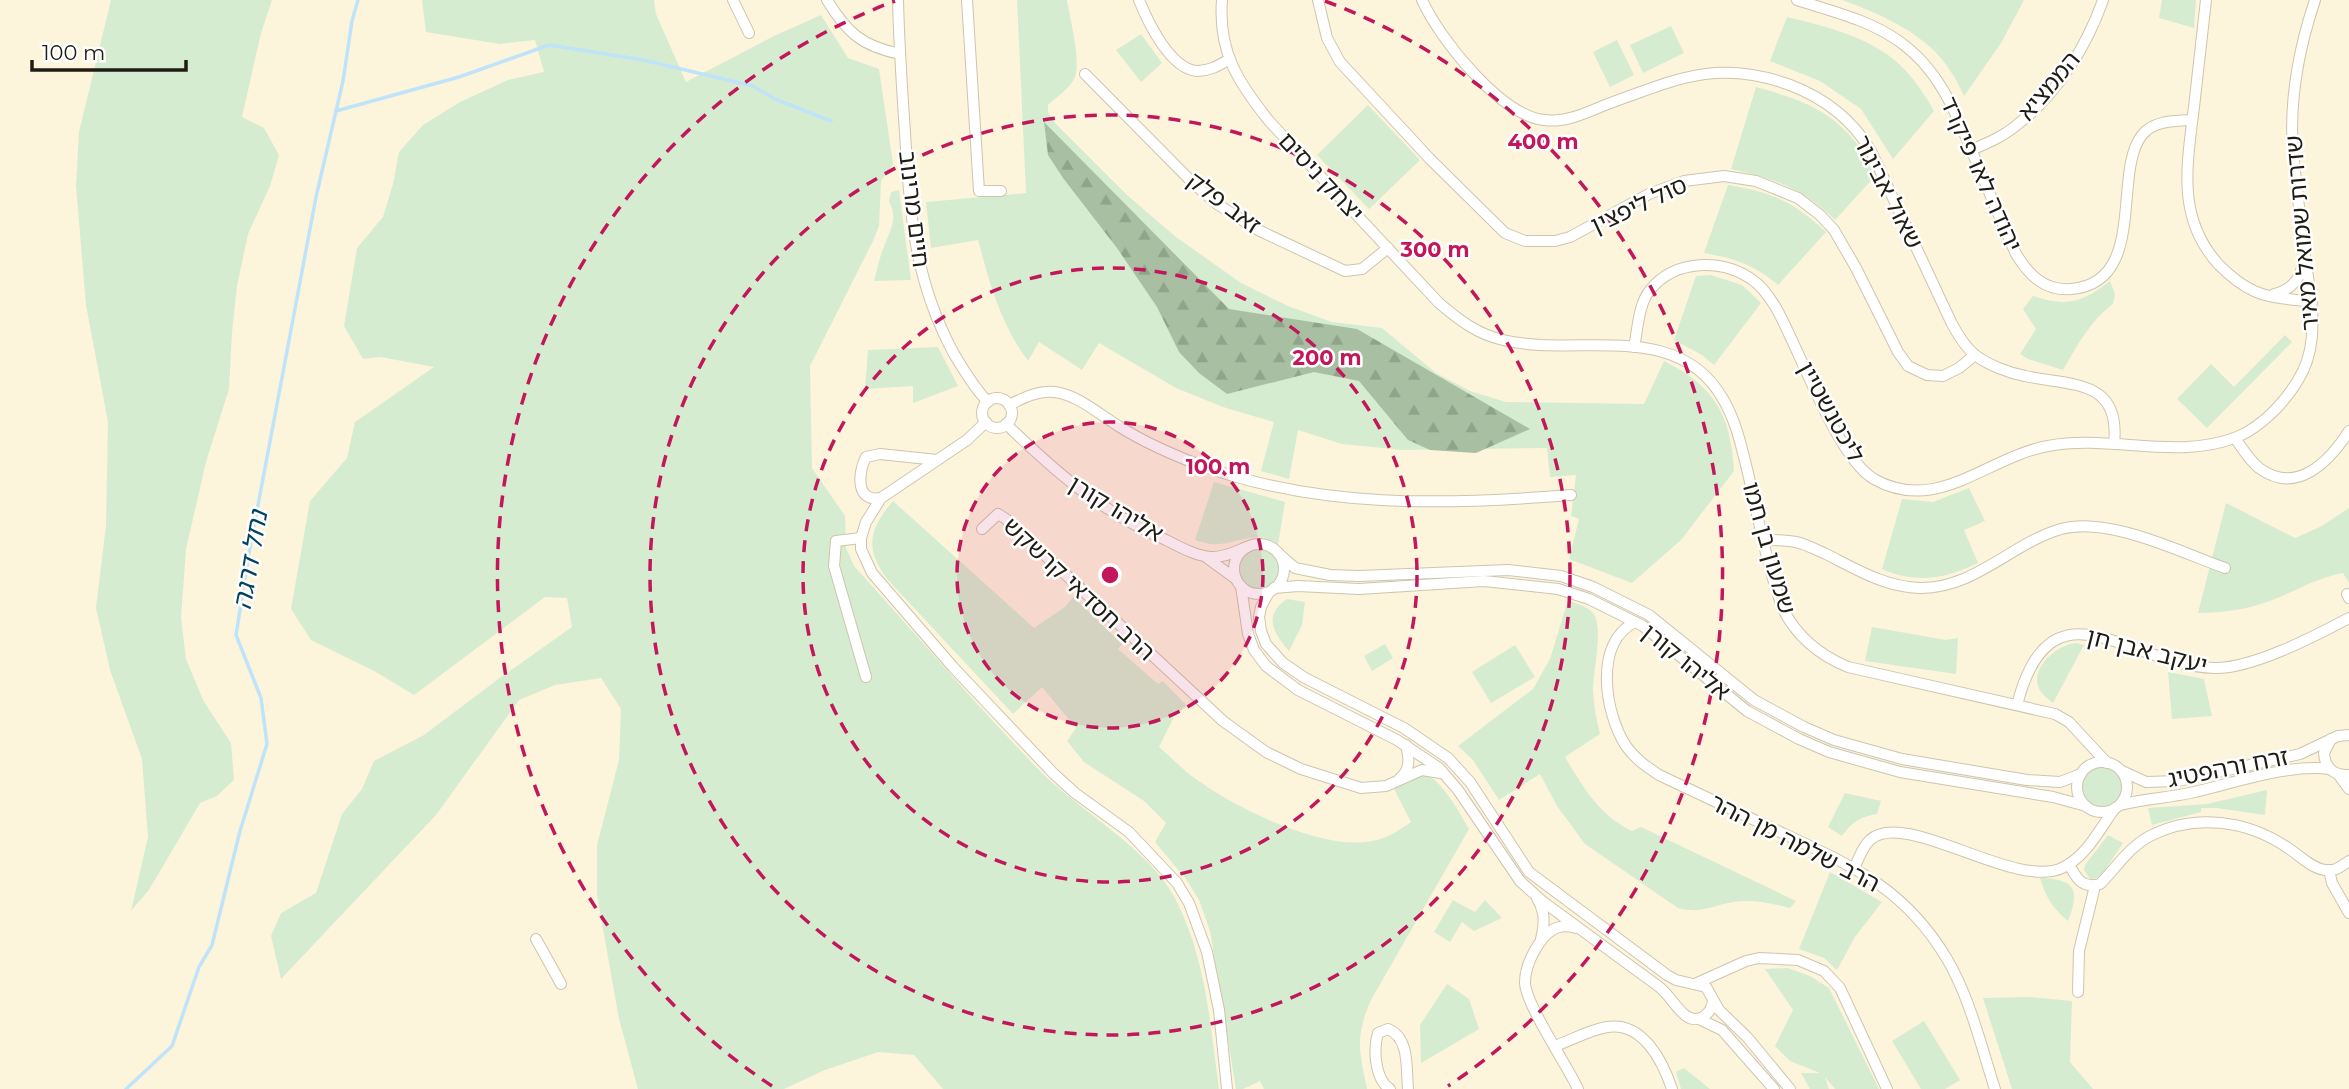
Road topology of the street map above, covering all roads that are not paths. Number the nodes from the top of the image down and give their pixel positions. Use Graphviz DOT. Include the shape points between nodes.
graph roads {
  1 [pos="733,0"];
  2 [pos="827,0"];
  3 [pos="898,0"];
  4 [pos="967,0"];
  5 [pos="1139,0"];
  6 [pos="1222,0"];
  7 [pos="1318,0"];
  8 [pos="1422,0"];
  9 [pos="1797,0"];
  10 [pos="2103,0"];
  11 [pos="2206,0"];
  12 [pos="2315,0"];
  13 [pos="749,33"];
  14 [pos="900,54"];
  15 [pos="1228,60"];
  16 [pos="1085,74"];
  17 [pos="2192,120"];
  18 [pos="1971,150"];
  19 [pos="1001,191"];
  20 [pos="1388,248"];
  21 [pos="2305,254"];
  22 [pos="2268,296"];
  23 [pos="2312,302"];
  24 [pos="1634,347"];
  25 [pos="1975,355"];
  26 [pos="988,401"];
  27 [pos="1009,405"];
  28 [pos="986,422"];
  29 [pos="1006,424"];
  30 [pos="2349,431"];
  31 [pos="2235,438"];
  32 [pos="2114,444"];
  33 [pos="937,460"];
  34 [pos="1571,495"];
  35 [pos="881,498"];
  36 [pos="982,529"];
  37 [pos="861,538"];
  38 [pos="1764,540"];
  39 [pos="1247,547"];
  40 [pos="1278,553"];
  41 [pos="1202,555"];
  42 [pos="2225,568"];
  43 [pos="1239,583"];
  44 [pos="1271,590"];
  45 [pos="2349,618"];
  46 [pos="1635,622"];
  47 [pos="866,677"];
  48 [pos="2017,705"];
  49 [pos="2077,729"];
  50 [pos="2349,735"];
  51 [pos="2333,738"];
  52 [pos="1406,745"];
  53 [pos="2107,763"];
  54 [pos="2083,771"];
  55 [pos="2122,772"];
  56 [pos="2339,773"];
  57 [pos="1446,775"];
  58 [pos="1395,782"];
  59 [pos="2349,789"];
  60 [pos="2088,807"];
  61 [pos="2117,807"];
  62 [pos="2092,842"];
  63 [pos="2349,861"];
  64 [pos="2069,864"];
  65 [pos="1854,868"];
  66 [pos="2329,870"];
  67 [pos="2095,886"];
  68 [pos="1535,895"];
  69 [pos="2349,913"];
  70 [pos="1582,930"];
  71 [pos="536,939"];
  72 [pos="1539,944"];
  73 [pos="1723,972"];
  74 [pos="561,984"];
  75 [pos="1694,984"];
  76 [pos="2078,992"];
  77 [pos="1713,998"];
  78 [pos="1679,1009"];
  79 [pos="1699,1019"];
  80 [pos="1555,1046"];
  81 [pos="1227,1089"];
  82 [pos="1390,1089"];
  83 [pos="1408,1089"];
  84 [pos="1578,1089"];
  85 [pos="1672,1089"];
  86 [pos="1774,1089"];
  87 [pos="1790,1089"];
  88 [pos="1887,1089"];
  89 [pos="1995,1089"];
  1 -- 13 [label="street"];
  2 -- 14 [label="street" via="859,40"];
  3 -- 14 [label="street, חיים מרינוב"];
  4 -- 19 [label="street" via="979,191"];
  5 -- 15 [label="street" via="1156,34 1179,63 1195,71"];
  6 -- 15 [label="street, יצחק ניסים" via="1221,27"];
  7 -- 25 [label="street, סול ליפצין" via="1327,38 1340,62 1506,233 1525,241 1555,241 1684,181 1724,176 1756,181 1798,198 1834,230 1908,366 1943,376"];
  8 -- 25 [label="street, שאול אביגור" via="1461,59 1501,99 1543,120 1572,117 1679,79 1715,72 1765,76 1826,103 1863,138 1952,324"];
  9 -- 18 [label="street, יהודה לאו פיקרד" via="1861,21 1917,55 1942,87"];
  10 -- 18 [label="street, הממציא" via="2084,45 2037,107 2009,131"];
  11 -- 17 [label="street"];
  12 -- 21 [label="street, שדרות שמואל מאיר" via="2301,49 2292,129"];
  14 -- 26 [label="street, חיים מרינוב" via="909,206 921,274 947,340"];
  15 -- 20 [label="street, יצחק ניסים" via="1269,121"];
  16 -- 20 [label="street, זאב פלק" via="1193,183 1258,230 1345,271 1362,269"];
  17 -- 18 [label="street, יהודה לאו פיקרד" via="2158,124 2141,136 2133,158 2119,251 2101,276 2081,288 2044,285 2034,278 2016,254"];
  17 -- 22 [label="street" via="2187,190 2197,234 2227,273"];
  20 -- 24 [label="street, יצחק ניסים" via="1439,303 1479,332 1524,343"];
  21 -- 22 [label="street" via="2295,283"];
  21 -- 23 [label="street, שדרות שמואל מאיר"];
  22 -- 23 [label="street"];
  23 -- 31 [label="street, שדרות שמואל מאיר" via="2311,340 2302,372 2271,414"];
  24 -- 32 [label="street, ליכטנשטיין" via="1642,305 1656,284 1684,267 1718,267 1744,275 1765,292 1850,456 1863,471 1891,487 1933,490 2046,446"];
  24 -- 38 [label="street, שמעון בן חמו" via="1666,351 1687,360 1723,398 1739,438"];
  25 -- 32 [label="street, שאול אביגור" via="2015,373 2071,383 2099,394 2115,417"];
  26 -- 27 [label="street" via="999,398"];
  26 -- 28 [label="street" via="983,411"];
  27 -- 29 [label="street" via="1012,414"];
  27 -- 34 [label="street" via="1057,392 1199,464 1264,484 1322,495 1422,503"];
  28 -- 29 [label="street" via="996,427"];
  28 -- 33 [label="street"];
  29 -- 41 [label="street, אליהו קורן" via="1091,499 1129,523"];
  30 -- 31 [label="street" via="2327,460 2294,478 2259,468"];
  31 -- 32 [label="street, ליכטנשטיין" via="2196,446"];
  33 -- 35 [label="street"];
  33 -- 35 [label="street" via="880,454 866,457 859,475 861,486 867,496"];
  35 -- 37 [label="street"];
  36 -- 58 [label="street, הרב חסדאי קרשקש" via="998,514 1006,519 1213,713 1266,752 1347,785 1374,788"];
  37 -- 47 [label="street" via="836,541 834,566"];
  37 -- 81 [label="street" via="861,550 873,573 953,667 1054,774 1129,832 1177,883 1207,952"];
  38 -- 42 [label="street" via="1804,545 1877,579 1906,587 1934,587 1960,580 2049,533 2074,526 2131,534"];
  38 -- 48 [label="street, שמעון בן חמו" via="1789,622 1821,654 1868,673"];
  39 -- 40 [label="street" via="1264,544"];
  39 -- 41 [label="street" via="1220,557"];
  39 -- 43 [label="street" via="1234,564"];
  40 -- 44 [label="street" via="1284,571"];
  40 -- 54 [label="street, אליהו קורן" via="1295,568 1330,575 1508,570 1561,576 1649,615 1754,700 1834,740 1902,759 2027,780 2060,782"];
  41 -- 43 [label="street, אליהו קורן"];
  43 -- 44 [label="street" via="1257,594"];
  43 -- 52 [label="street" via="1248,634 1266,666 1298,690"];
  44 -- 46 [label="street, אליהו קורן" via="1484,580 1573,593"];
  44 -- 75 [label="street" via="1261,607 1261,631 1283,663 1404,728 1448,758 1529,872 1667,975"];
  45 -- 48 [label="street, יעקב אבן חן" via="2229,668 2198,667 2097,636 2064,635 2036,657"];
  46 -- 60 [label="street, אליהו קורן" via="1747,711 1829,752 1900,772"];
  46 -- 65 [label="street, הרב שלמה מן ההר" via="1624,627 1614,642 1607,674 1617,730 1634,757 1660,775"];
  48 -- 49 [label="street, שמעון בן חמו" via="2055,714"];
  49 -- 53 [label="street, שמעון בן חמו"];
  49 -- 54 [label="street" via="2088,752"];
  50 -- 51 [label="street, זרח ורהפטיג"];
  51 -- 55 [label="street, זרח ורהפטיג" via="2300,754 2178,781 2146,782"];
  51 -- 56 [label="street" via="2324,759"];
  52 -- 57 [label="street"];
  52 -- 58 [label="street" via="1408,765"];
  53 -- 54 [label="street" via="2095,763"];
  53 -- 55 [label="street"];
  54 -- 60 [label="street" via="2079,794"];
  55 -- 61 [label="street" via="2127,792"];
  56 -- 59 [label="street"];
  56 -- 61 [label="street, זרח ורהפטיג" via="2304,767"];
  57 -- 58 [label="street, הרב חסדאי קרשקש" via="1422,769"];
  57 -- 68 [label="street" via="1509,868"];
  60 -- 61 [label="street" via="2098,811"];
  60 -- 62 [label="street" via="2096,828"];
  61 -- 62 [label="street"];
  62 -- 64 [label="street"];
  63 -- 66 [label="street"];
  64 -- 65 [label="street" via="2032,872 1916,836 1886,833 1870,840"];
  64 -- 67 [label="street" via="2080,882"];
  65 -- 89 [label="street, הרב שלמה מן ההר" via="1905,904 1938,944 1955,974"];
  66 -- 67 [label="street" via="2310,864 2263,834 2228,823 2200,821 2149,837"];
  66 -- 69 [label="street"];
  67 -- 76 [label="street" via="2079,951"];
  68 -- 70 [label="street"];
  68 -- 72 [label="street" via="1544,914"];
  70 -- 72 [label="street" via="1564,925 1554,928"];
  70 -- 78 [label="street" via="1669,994"];
  71 -- 74 [label="street"];
  72 -- 80 [label="street" via="1528,965 1526,991"];
  73 -- 75 [label="street"];
  73 -- 77 [label="street"];
  73 -- 88 [label="street" via="1746,961 1776,957 1824,971 1840,988"];
  75 -- 77 [label="street" via="1706,987"];
  75 -- 78 [label="street" via="1679,994"];
  77 -- 79 [label="street" via="1709,1012"];
  77 -- 87 [label="street"];
  78 -- 79 [label="street" via="1687,1017"];
  79 -- 86 [label="street" via="1722,1030"];
  80 -- 84 [label="street"];
  80 -- 85 [label="street" via="1606,1027 1629,1031 1655,1051"];
  82 -- 83 [label="street" via="1382,1082 1375,1046 1378,1033 1388,1029 1403,1043"];
}
